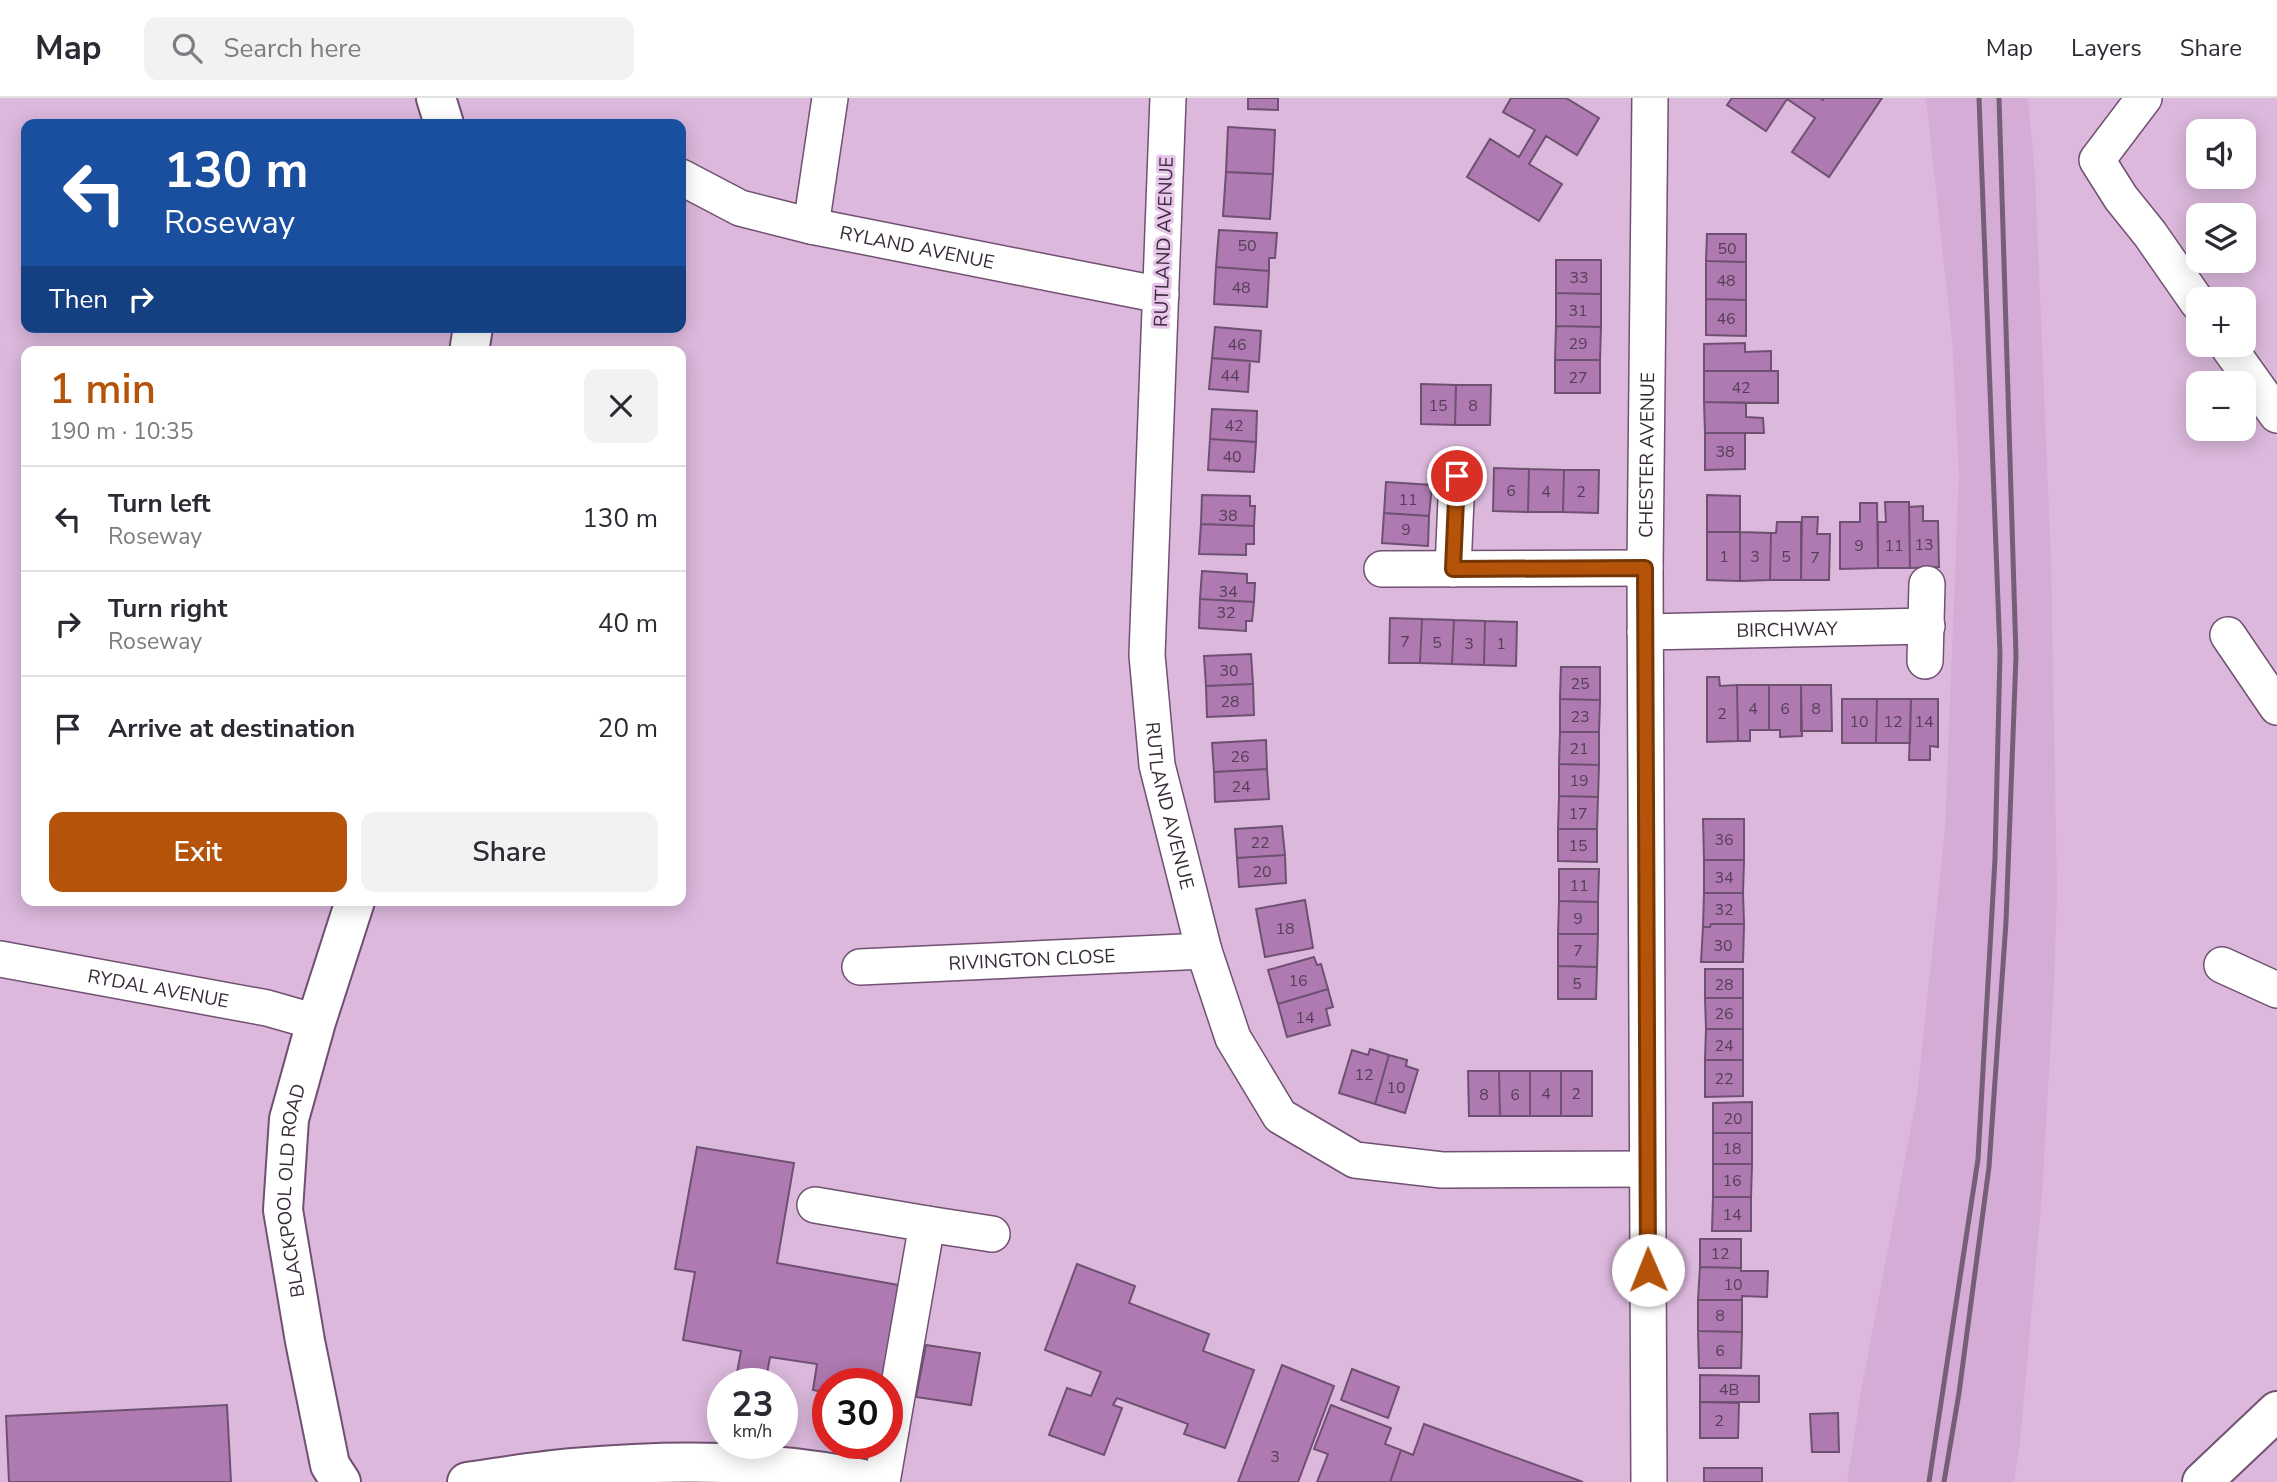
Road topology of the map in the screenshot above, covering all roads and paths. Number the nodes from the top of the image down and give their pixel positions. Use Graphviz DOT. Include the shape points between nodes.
graph roads {
  1 [pos="436,98"];
  2 [pos="830,98"];
  3 [pos="1168,98"];
  4 [pos="1650,98"];
  5 [pos="2144,98"];
  6 [pos="442,119"];
  7 [pos="686,180"];
  8 [pos="811,226"];
  9 [pos="2187,287"];
  10 [pos="1161,295"];
  11 [pos="2236,357"];
  12 [pos="2277,415"];
  13 [pos="1457,476"];
  14 [pos="1645,568"];
  15 [pos="1382,569"];
  16 [pos="1453,569"];
  17 [pos="1927,584"];
  18 [pos="1927,626"];
  19 [pos="1645,632"];
  20 [pos="2228,635"];
  21 [pos="1925,661"];
  22 [pos="2277,706"];
  23 [pos="353,906"];
  24 [pos="1204,951"];
  25 [pos="0,960"];
  26 [pos="2222,965"];
  27 [pos="860,967"];
  28 [pos="2277,990"];
  29 [pos="316,1022"];
  30 [pos="1647,1168"];
  31 [pos="815,1205"];
  32 [pos="927,1224"];
  33 [pos="992,1234"];
  34 [pos="2277,1411"];
  35 [pos="341,1482"];
  36 [pos="467,1482"];
  37 [pos="879,1482"];
  38 [pos="1649,1482"];
  39 [pos="2202,1482"];
  1 -- 6 [label="street"];
  2 -- 8 [label="street"];
  3 -- 10 [label="street, RUTLAND AVENUE"];
  4 -- 14 [label="street, CHESTER AVENUE"];
  5 -- 9 [label="street" via="2097,160"];
  7 -- 8 [label="street, RYLAND AVENUE" via="740,208"];
  8 -- 10 [label="street, RYLAND AVENUE"];
  10 -- 24 [label="street, RUTLAND AVENUE" via="1147,655 1157,765"];
  11 -- 12 [label="street"];
  13 -- 16 [label="street"];
  14 -- 16 [label="street"];
  14 -- 19 [label="street, CHESTER AVENUE"];
  15 -- 16 [label="street"];
  17 -- 18 [label="street"];
  18 -- 19 [label="street, BIRCHWAY"];
  18 -- 21 [label="street"];
  19 -- 30 [label="street, CHESTER AVENUE"];
  20 -- 22 [label="street"];
  23 -- 29 [label="street, BLACKPOOL OLD ROAD"];
  24 -- 27 [label="street, RIVINGTON CLOSE"];
  24 -- 30 [label="street, RUTLAND AVENUE" via="1233,1038 1280,1116 1355,1160 1442,1170"];
  25 -- 29 [label="street, RYDAL AVENUE" via="267,1008"];
  26 -- 28 [label="street"];
  29 -- 35 [label="street, BLACKPOOL OLD ROAD" via="289,1119 283,1210 330,1465"];
  30 -- 38 [label="street, CHESTER AVENUE"];
  31 -- 32 [label="street"];
  32 -- 33 [label="street"];
  32 -- 37 [label="street"];
  34 -- 39 [label="street"];
  36 -- 37 [label="street" via="571,1468 705,1463 805,1469"];
}
